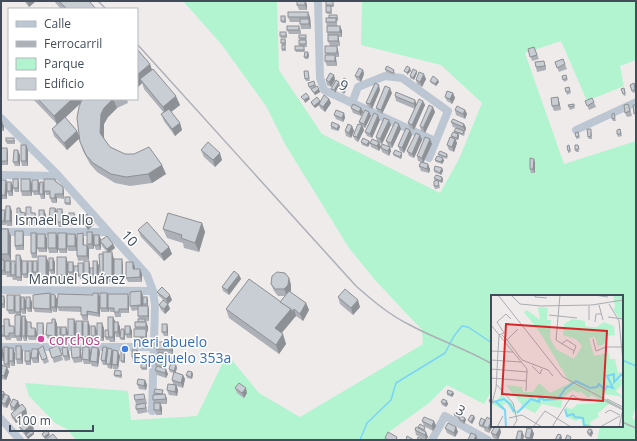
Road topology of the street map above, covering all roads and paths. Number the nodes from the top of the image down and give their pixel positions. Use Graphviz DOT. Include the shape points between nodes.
graph roads {
  1 [pos="318,1"];
  2 [pos="636,102"];
  3 [pos="352,103"];
  4 [pos="1,118"];
  5 [pos="576,130"];
  6 [pos="436,141"];
  7 [pos="429,158"];
  8 [pos="1,175"];
  9 [pos="57,176"];
  10 [pos="1,232"];
  11 [pos="106,232"];
  12 [pos="1,290"];
  13 [pos="153,291"];
  14 [pos="1,347"];
  15 [pos="153,347"];
  16 [pos="152,411"];
  17 [pos="1,419"];
  18 [pos="20,440"];
  19 [pos="432,440"];
  20 [pos="488,440"];
  1 -- 3 [label="street, 9" via="320,78 324,90"];
  2 -- 5 [label="street"];
  3 -- 6 [label="street, 9"];
  3 -- 6 [label="street" via="358,87 385,76 402,78 448,111"];
  4 -- 9 [label="street, 10"];
  6 -- 7 [label="street"];
  8 -- 9 [label="street"];
  9 -- 11 [label="street, 10"];
  10 -- 11 [label="street, Ismael Bello"];
  11 -- 13 [label="street, 10" via="147,275"];
  12 -- 13 [label="street, Manuel Suárez"];
  13 -- 15 [label="street, 10"];
  14 -- 15 [label="street"];
  15 -- 16 [label="street, 10"];
  17 -- 18 [label="street"];
  19 -- 20 [label="street, 3" via="445,416"];
}
